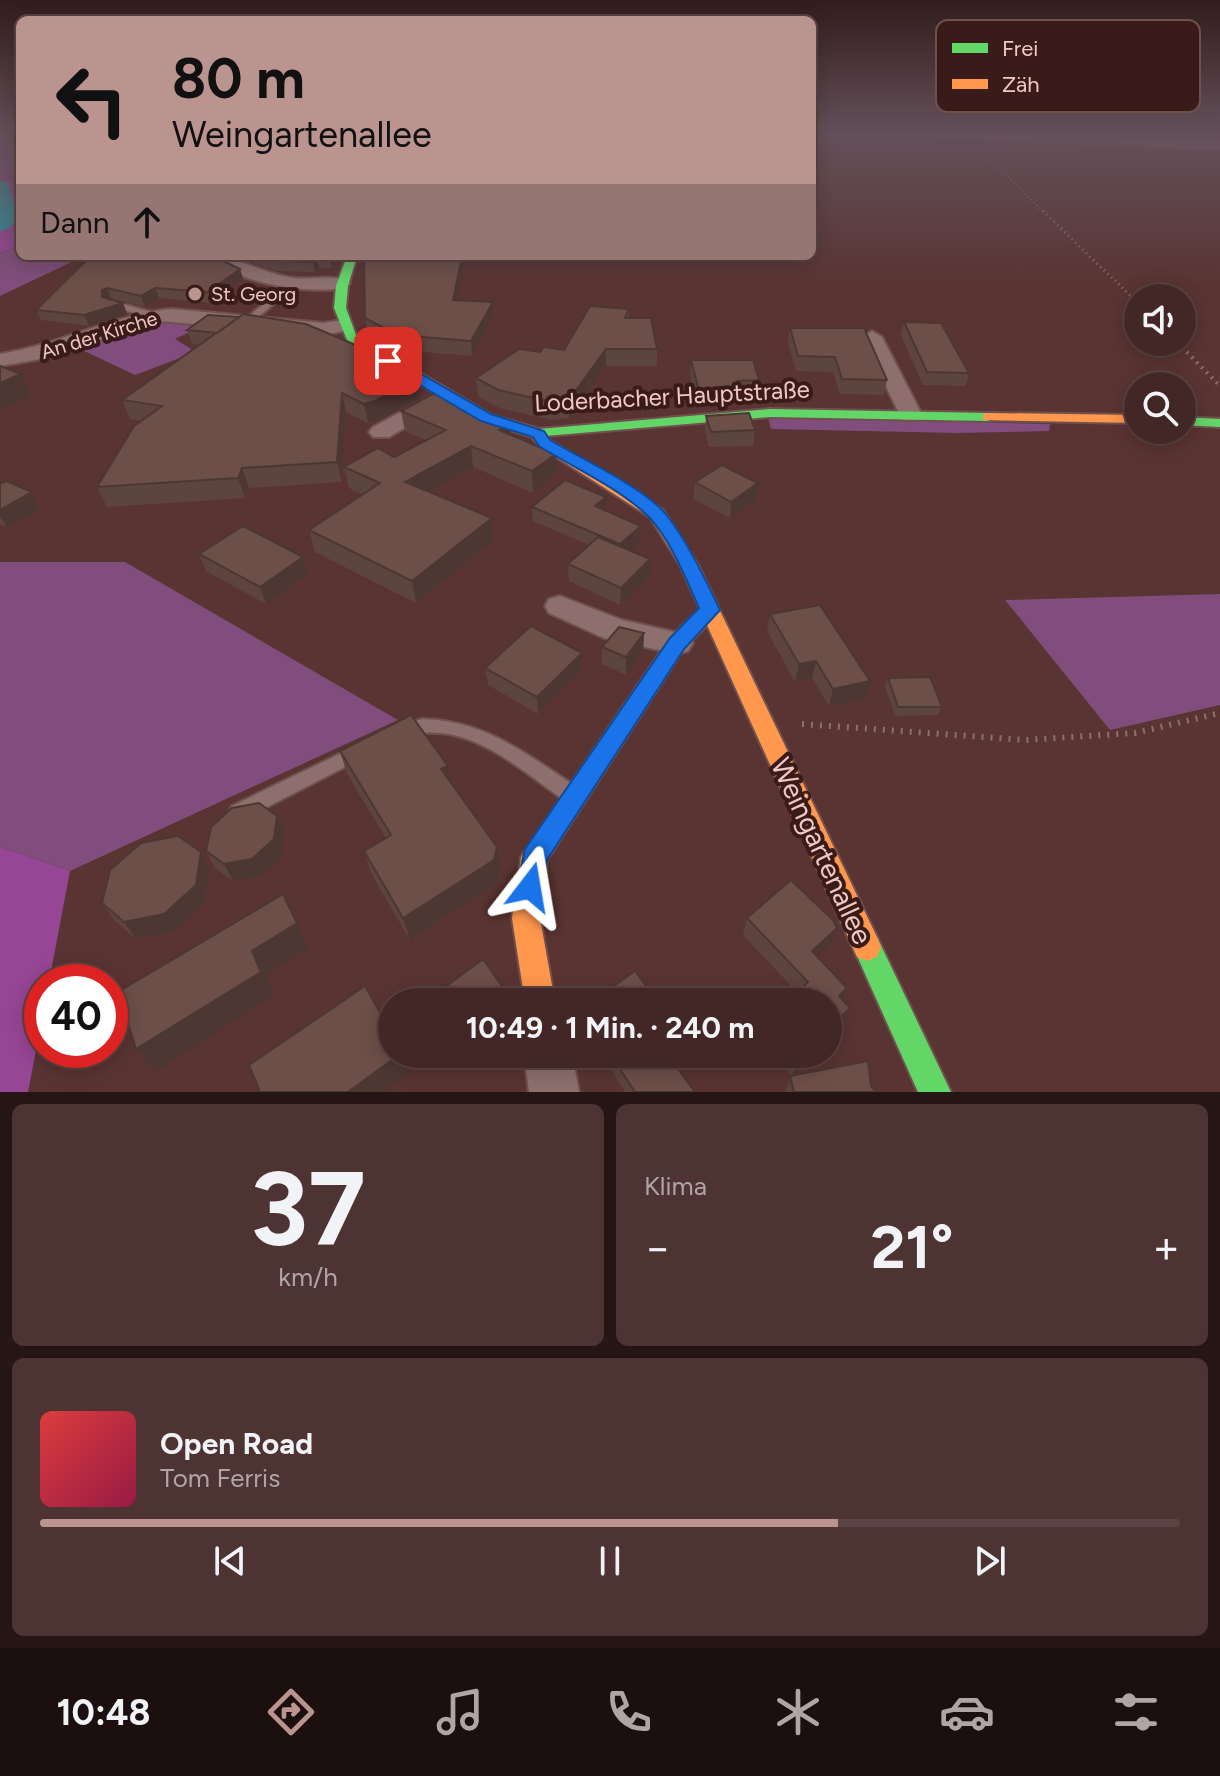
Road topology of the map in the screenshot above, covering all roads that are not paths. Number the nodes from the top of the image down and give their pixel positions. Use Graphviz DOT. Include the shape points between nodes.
graph roads {
  1 [pos="225,260"];
  2 [pos="350,260"];
  3 [pos="341,283"];
  4 [pos="292,285"];
  5 [pos="112,304"];
  6 [pos="156,316"];
  7 [pos="247,322"];
  8 [pos="342,326"];
  9 [pos="872,337"];
  10 [pos="0,360"];
  11 [pos="445,395"];
  12 [pos="911,415"];
  13 [pos="1124,419"];
  14 [pos="1196,422"];
  15 [pos="1220,423"];
  16 [pos="381,432"];
  17 [pos="538,434"];
  18 [pos="560,606"];
  19 [pos="710,610"];
  20 [pos="677,643"];
  21 [pos="575,797"];
  22 [pos="227,818"];
  23 [pos="538,988"];
  24 [pos="550,1068"];
  25 [pos="554,1092"];
  26 [pos="935,1092"];
  1 -- 4 [label="street"];
  2 -- 3 [label="street"];
  3 -- 4 [label="street"];
  3 -- 8 [label="street"];
  4 -- 7 [label="lane"];
  5 -- 6 [label="lane"];
  6 -- 7 [label="street, An der Kirche"];
  6 -- 10 [label="street, An der Kirche" via="39,354"];
  7 -- 8 [label="street, An der Kirche"];
  8 -- 11 [label="street, Loderbacher Hauptstraße" via="364,346"];
  9 -- 12 [label="street"];
  11 -- 16 [label="street"];
  11 -- 17 [label="street, Loderbacher Hauptstraße" via="486,418"];
  12 -- 13 [label="street, Loderbacher Hauptstraße"];
  12 -- 17 [label="street, Loderbacher Hauptstraße" via="723,415"];
  14 -- 15 [label="street"];
  17 -- 19 [label="street, Weingartenallee" via="544,443 657,514"];
  18 -- 20 [label="street" via="615,630"];
  19 -- 20 [label="street"];
  19 -- 26 [label="street, Weingartenallee"];
  20 -- 21 [label="street"];
  21 -- 22 [label="lane" via="492,742 445,726 419,725"];
  21 -- 23 [label="street" via="534,857 526,918"];
  24 -- 25 [label="street"];
}
